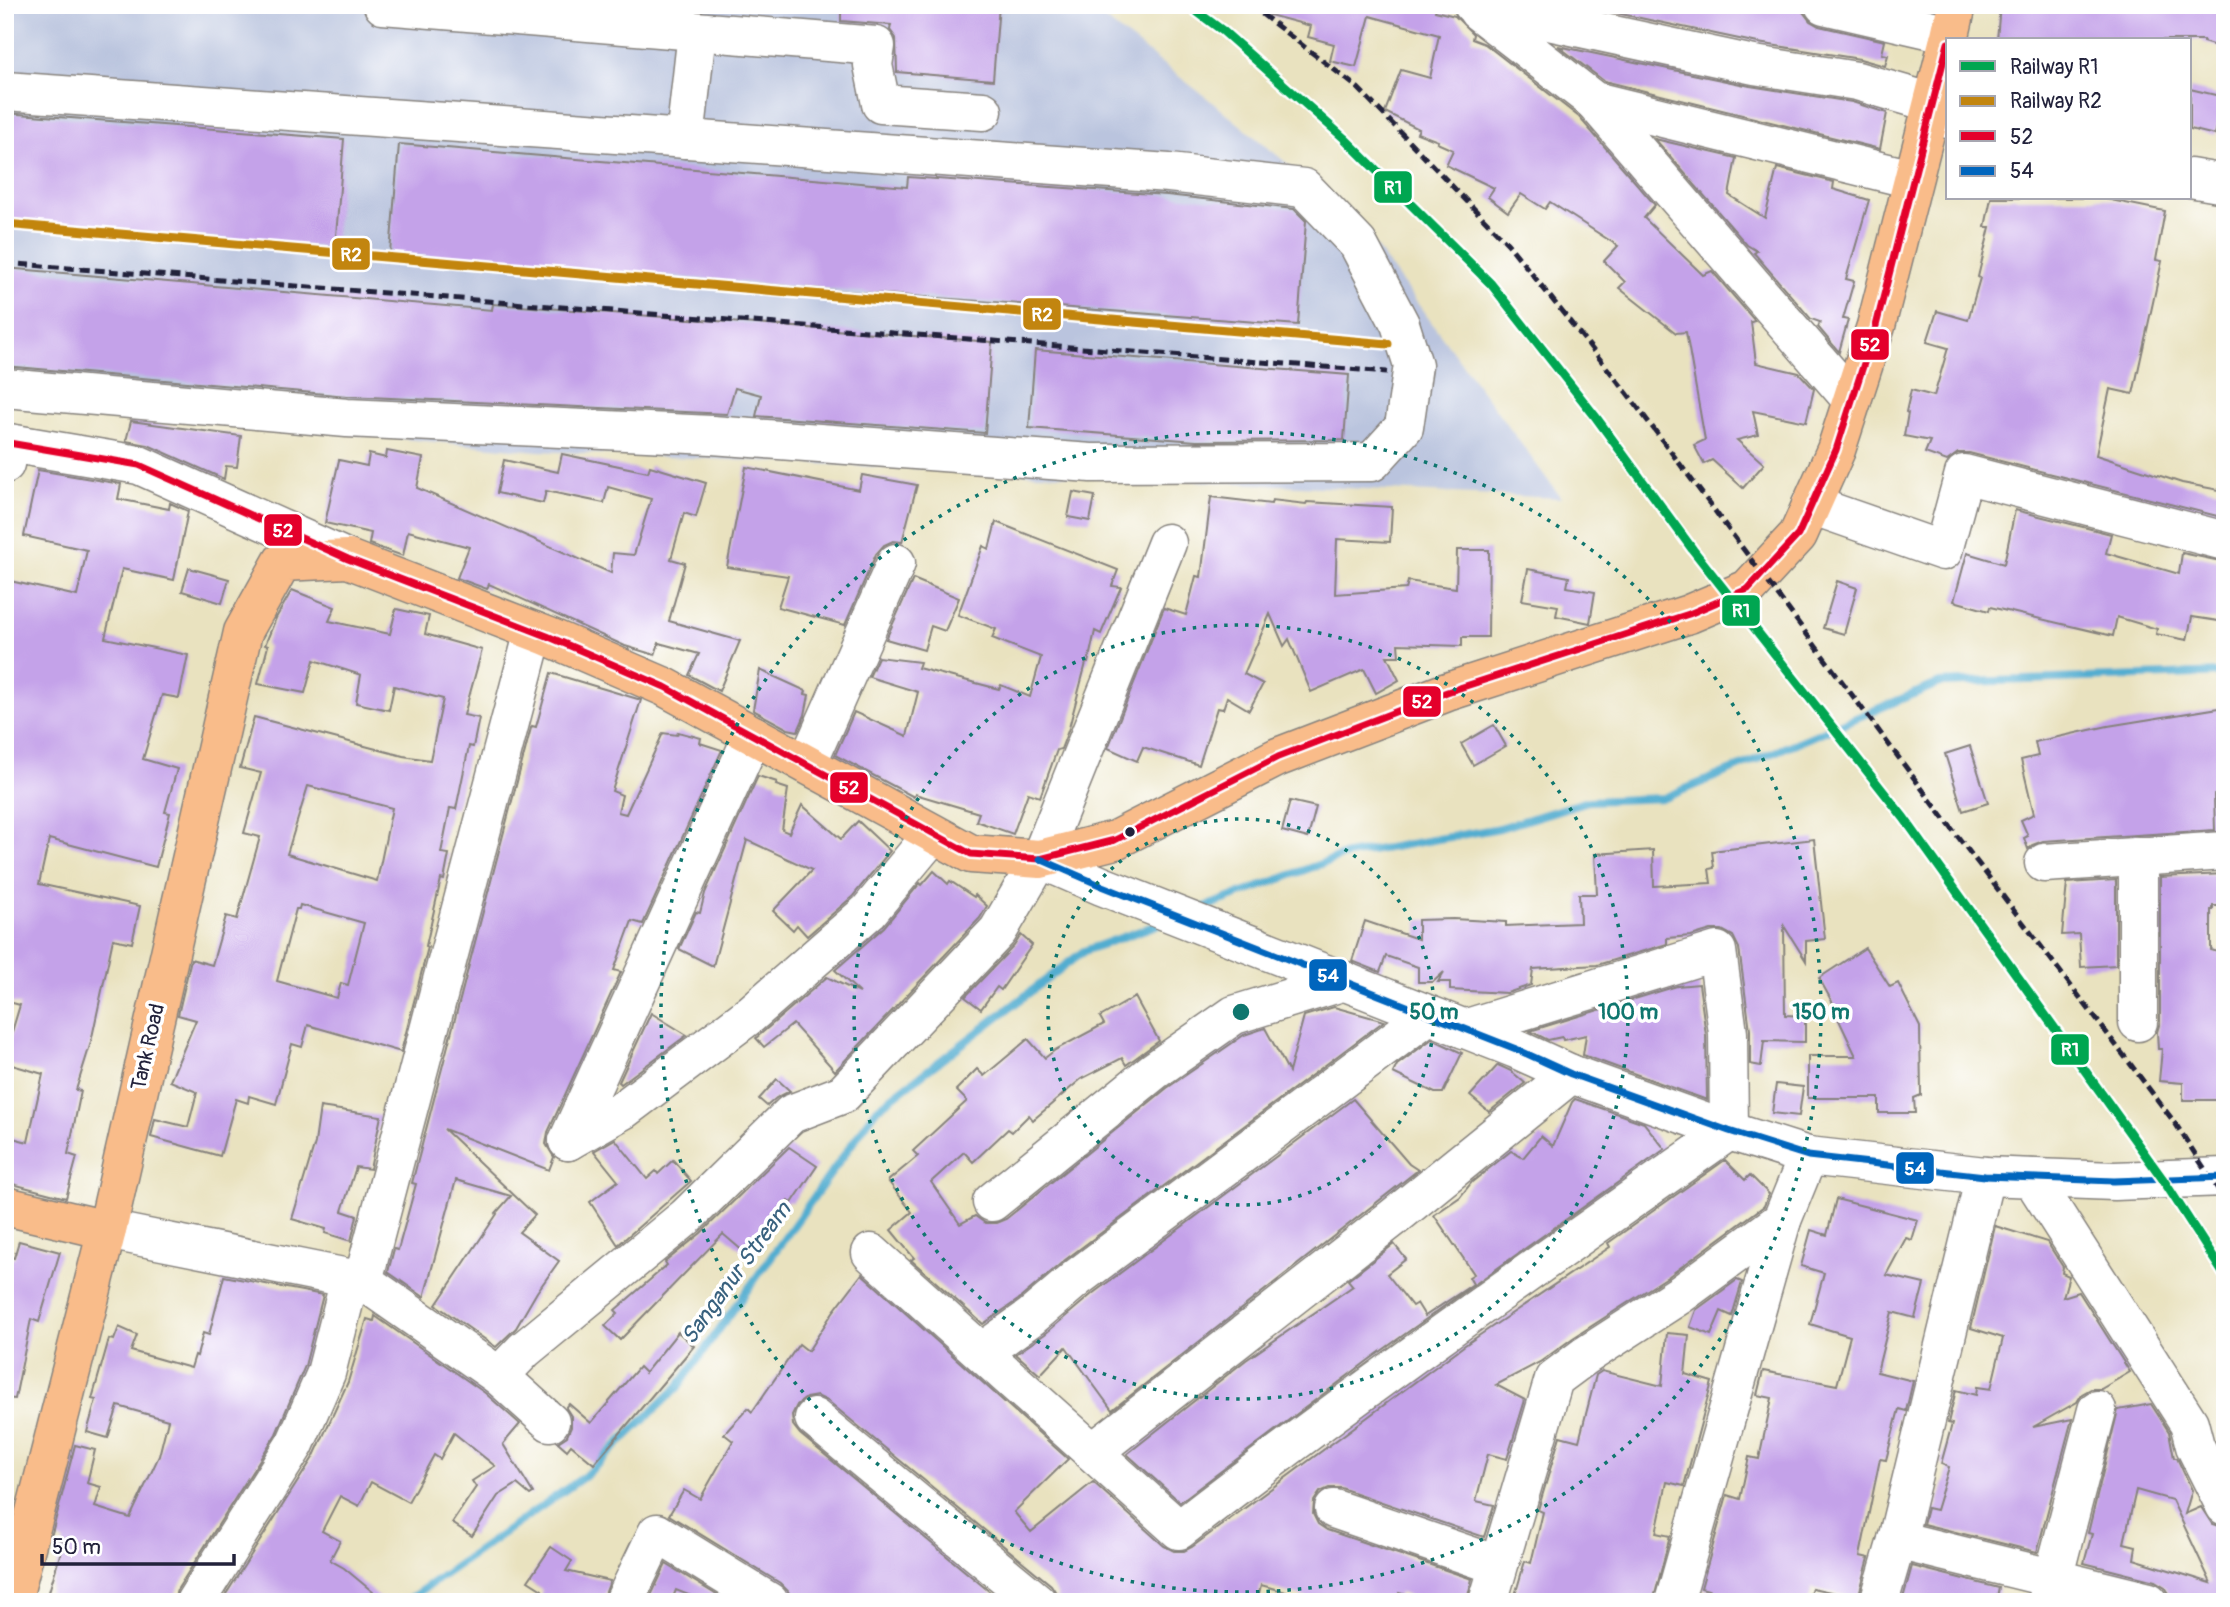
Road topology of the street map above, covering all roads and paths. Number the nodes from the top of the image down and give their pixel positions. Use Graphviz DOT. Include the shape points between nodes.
graph roads {
  1 [pos="383,5"];
  2 [pos="1472,5"];
  3 [pos="1824,5"];
  4 [pos="1951,30"];
  5 [pos="697,32"];
  6 [pos="1946,70"];
  7 [pos="5,91"];
  8 [pos="1594,101"];
  9 [pos="983,111"];
  10 [pos="1941,111"];
  11 [pos="685,139"];
  12 [pos="2192,178"];
  13 [pos="1912,179"];
  14 [pos="2225,184"];
  15 [pos="5,388"];
  16 [pos="1852,400"];
  17 [pos="5,464"];
  18 [pos="1811,505"];
  19 [pos="2225,541"];
  20 [pos="1167,542"];
  21 [pos="348,559"];
  22 [pos="896,564"];
  23 [pos="534,631"];
  24 [pos="753,735"];
  25 [pos="807,764"];
  26 [pos="933,834"];
  27 [pos="2225,851"];
  28 [pos="2138,857"];
  29 [pos="1040,859"];
  30 [pos="2044,863"];
  31 [pos="1345,981"];
  32 [pos="1428,1015"];
  33 [pos="2138,1022"];
  34 [pos="1464,1029"];
  35 [pos="1571,1074"];
  36 [pos="1729,1131"];
  37 [pos="1808,1156"];
  38 [pos="1985,1176"];
  39 [pos="2225,1177"];
  40 [pos="2032,1178"];
  41 [pos="992,1202"];
  42 [pos="5,1206"];
  43 [pos="1782,1220"];
  44 [pos="107,1230"];
  45 [pos="871,1253"];
  46 [pos="356,1280"];
  47 [pos="982,1352"];
  48 [pos="499,1376"];
  49 [pos="2097,1410"];
  50 [pos="814,1418"];
  51 [pos="550,1422"];
  52 [pos="1093,1452"];
  53 [pos="2225,1506"];
  54 [pos="1334,1509"];
  55 [pos="1897,1540"];
  56 [pos="1497,1565"];
  57 [pos="2050,1590"];
  58 [pos="12,1602"];
  59 [pos="195,1602"];
  60 [pos="624,1602"];
  61 [pos="769,1602"];
  62 [pos="1037,1602"];
  63 [pos="1488,1602"];
  64 [pos="1674,1602"];
  65 [pos="1879,1602"];
  66 [pos="2149,1602"];
  1 -- 5 [label="street"];
  2 -- 8 [label="street"];
  2 -- 10 [label="street" via="1755,65 1857,81"];
  3 -- 4 [label="street"];
  5 -- 9 [label="street" via="876,46 873,65 881,104"];
  5 -- 11 [label="street"];
  6 -- 10 [label="main road"];
  7 -- 11 [label="street"];
  8 -- 13 [label="street"];
  8 -- 16 [label="street"];
  10 -- 13 [label="main road"];
  11 -- 15 [label="street" via="1169,173 1304,188 1358,244 1400,324 1413,365 1404,427 1372,462 1091,463 712,435 347,418"];
  12 -- 14 [label="street"];
  13 -- 16 [label="main road" via="1876,326"];
  16 -- 18 [label="main road"];
  17 -- 21 [label="street" via="9,443 139,465"];
  18 -- 19 [label="street" via="1943,551 1964,474"];
  18 -- 29 [label="main road" via="1798,535 1748,589 1689,614 1447,692 1278,757 1115,841"];
  20 -- 29 [label="street"];
  21 -- 23 [label="main road"];
  21 -- 44 [label="main road, Tank Road" via="282,562 243,632"];
  22 -- 25 [label="street"];
  23 -- 24 [label="main road" via="665,687"];
  23 -- 46 [label="street"];
  24 -- 25 [label="main road"];
  24 -- 26 [label="street" via="568,1141 623,1110 751,1014 869,911"];
  25 -- 26 [label="main road"];
  26 -- 29 [label="main road" via="971,854"];
  27 -- 28 [label="street"];
  28 -- 30 [label="street"];
  28 -- 33 [label="street"];
  29 -- 31 [label="street"];
  29 -- 48 [label="street" via="998,931 843,1094 791,1114 686,1217 524,1350"];
  31 -- 32 [label="street"];
  31 -- 41 [label="street" via="1234,1015 1154,1071"];
  32 -- 34 [label="street"];
  32 -- 47 [label="street"];
  34 -- 35 [label="street"];
  34 -- 36 [label="street" via="1717,951 1728,1034"];
  35 -- 36 [label="street"];
  35 -- 52 [label="street"];
  36 -- 37 [label="street"];
  36 -- 52 [label="street" via="1294,1442 1179,1530"];
  37 -- 38 [label="street"];
  37 -- 43 [label="street"];
  38 -- 40 [label="street"];
  38 -- 55 [label="street"];
  39 -- 40 [label="street"];
  40 -- 53 [label="street" via="2189,1423 2195,1446"];
  42 -- 44 [label="main road"];
  43 -- 56 [label="street" via="1554,1379"];
  43 -- 64 [label="street"];
  44 -- 46 [label="street"];
  44 -- 58 [label="main road, Tank Road"];
  45 -- 47 [label="street"];
  46 -- 48 [label="street"];
  46 -- 59 [label="street" via="326,1373 295,1444"];
  47 -- 52 [label="street"];
  48 -- 51 [label="street"];
  49 -- 57 [label="street"];
  50 -- 62 [label="street"];
  54 -- 56 [label="street"];
  55 -- 57 [label="street"];
  55 -- 65 [label="street"];
  56 -- 63 [label="street"];
  57 -- 66 [label="street"];
  60 -- 61 [label="street" via="657,1532"];
}
